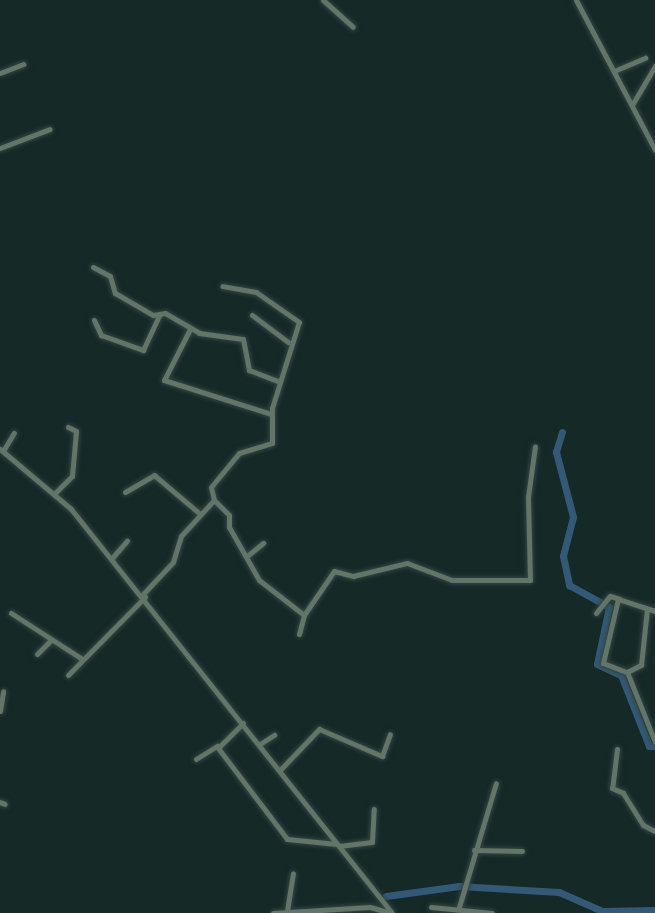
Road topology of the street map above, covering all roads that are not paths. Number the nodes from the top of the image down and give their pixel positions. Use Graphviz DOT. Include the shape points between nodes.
graph roads {
  1 [pos="323,0"];
  2 [pos="576,0"];
  3 [pos="353,27"];
  4 [pos="645,58"];
  5 [pos="23,64"];
  6 [pos="655,65"];
  7 [pos="614,71"];
  8 [pos="0,73"];
  9 [pos="632,105"];
  10 [pos="50,128"];
  11 [pos="0,148"];
  12 [pos="655,150"];
  13 [pos="93,267"];
  14 [pos="223,286"];
  15 [pos="160,314"];
  16 [pos="252,314"];
  17 [pos="94,320"];
  18 [pos="190,329"];
  19 [pos="288,342"];
  20 [pos="280,382"];
  21 [pos="271,414"];
  22 [pos="68,427"];
  23 [pos="15,433"];
  24 [pos="535,446"];
  25 [pos="1,450"];
  26 [pos="125,492"];
  27 [pos="54,493"];
  28 [pos="214,500"];
  29 [pos="199,513"];
  30 [pos="127,541"];
  31 [pos="263,543"];
  32 [pos="247,556"];
  33 [pos="112,558"];
  34 [pos="144,595"];
  35 [pos="620,599"];
  36 [pos="647,609"];
  37 [pos="655,611"];
  38 [pos="11,613"];
  39 [pos="596,613"];
  40 [pos="304,615"];
  41 [pos="299,634"];
  42 [pos="51,640"];
  43 [pos="37,654"];
  44 [pos="82,659"];
  45 [pos="627,672"];
  46 [pos="68,675"];
  47 [pos="3,691"];
  48 [pos="0,711"];
  49 [pos="243,723"];
  50 [pos="390,734"];
  51 [pos="274,735"];
  52 [pos="655,742"];
  53 [pos="260,744"];
  54 [pos="217,746"];
  55 [pos="617,750"];
  56 [pos="196,760"];
  57 [pos="280,771"];
  58 [pos="496,783"];
  59 [pos="374,809"];
  60 [pos="655,831"];
  61 [pos="338,845"];
  62 [pos="474,850"];
  63 [pos="522,851"];
  64 [pos="293,873"];
  65 [pos="288,906"];
  66 [pos="431,907"];
  67 [pos="456,909"];
  68 [pos="273,913"];
  69 [pos="392,913"];
  70 [pos="492,913"];
  1 -- 3 [label="street"];
  2 -- 7 [label="street"];
  4 -- 7 [label="street"];
  5 -- 8 [label="street"];
  6 -- 9 [label="street"];
  7 -- 9 [label="street"];
  9 -- 12 [label="street"];
  10 -- 11 [label="street"];
  13 -- 15 [label="street" via="110,276 108,285 119,296"];
  14 -- 19 [label="street" via="256,292 298,320"];
  15 -- 17 [label="street" via="143,350 101,335"];
  15 -- 18 [label="street"];
  16 -- 19 [label="street"];
  18 -- 20 [label="street" via="243,339 249,370"];
  18 -- 21 [label="street" via="164,380"];
  19 -- 20 [label="street"];
  20 -- 21 [label="street"];
  21 -- 28 [label="street" via="272,443 239,453 211,487"];
  22 -- 27 [label="street" via="76,431 72,476"];
  23 -- 25 [label="street"];
  24 -- 40 [label="street" via="528,497 534,578 452,580 409,563 354,576 334,571"];
  25 -- 27 [label="street"];
  26 -- 29 [label="street" via="153,475"];
  27 -- 33 [label="street"];
  28 -- 29 [label="street"];
  28 -- 32 [label="street" via="229,515 229,527"];
  29 -- 34 [label="street" via="181,536 173,562"];
  30 -- 33 [label="street"];
  31 -- 32 [label="street"];
  32 -- 40 [label="street" via="275,597"];
  33 -- 34 [label="street"];
  34 -- 44 [label="street"];
  34 -- 49 [label="street"];
  35 -- 36 [label="street"];
  35 -- 39 [label="street" via="605,603"];
  35 -- 45 [label="street" via="603,663"];
  36 -- 37 [label="street"];
  36 -- 45 [label="street" via="641,665"];
  38 -- 42 [label="street"];
  40 -- 41 [label="street"];
  42 -- 43 [label="street"];
  42 -- 44 [label="street"];
  44 -- 46 [label="street"];
  45 -- 52 [label="street"];
  47 -- 48 [label="street"];
  49 -- 53 [label="street"];
  49 -- 54 [label="street"];
  50 -- 57 [label="street" via="382,756 319,729"];
  51 -- 53 [label="street"];
  53 -- 57 [label="street"];
  54 -- 56 [label="street"];
  54 -- 61 [label="street" via="287,839"];
  55 -- 60 [label="street" via="613,789 623,793 643,825"];
  57 -- 61 [label="street"];
  58 -- 62 [label="street"];
  59 -- 61 [label="street" via="372,842"];
  61 -- 69 [label="street"];
  62 -- 63 [label="street"];
  62 -- 67 [label="street"];
  64 -- 65 [label="street"];
  65 -- 68 [label="street"];
  65 -- 69 [label="street" via="370,907"];
  66 -- 67 [label="street"];
  67 -- 70 [label="street"];
}
